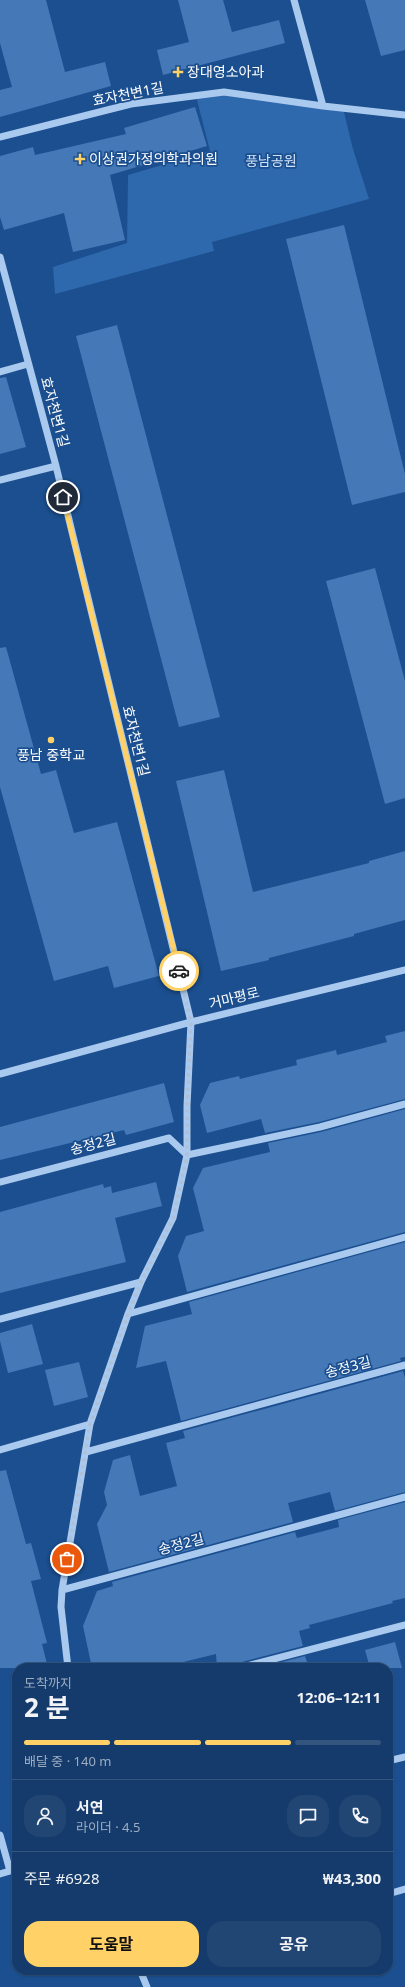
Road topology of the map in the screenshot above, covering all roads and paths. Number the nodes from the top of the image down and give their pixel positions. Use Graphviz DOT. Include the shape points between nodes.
graph roads {
  1 [pos="294,0"];
  2 [pos="323,106"];
  3 [pos="405,115"];
  4 [pos="0,137"];
  5 [pos="0,257"];
  6 [pos="1,265"];
  7 [pos="28,364"];
  8 [pos="0,372"];
  9 [pos="56,466"];
  10 [pos="0,480"];
  11 [pos="405,970"];
  12 [pos="191,1022"];
  13 [pos="0,1074"];
  14 [pos="405,1104"];
  15 [pos="187,1155"];
  16 [pos="0,1182"];
  17 [pos="405,1237"];
  18 [pos="141,1282"];
  19 [pos="128,1314"];
  20 [pos="0,1319"];
  21 [pos="405,1365"];
  22 [pos="90,1424"];
  23 [pos="0,1450"];
  24 [pos="86,1452"];
  25 [pos="405,1497"];
  26 [pos="62,1590"];
  27 [pos="405,1625"];
  28 [pos="67,1663"];
  29 [pos="259,1663"];
  30 [pos="405,1757"];
  31 [pos="393,1760"];
  32 [pos="0,1835"];
  33 [pos="12,1867"];
  34 [pos="12,1870"];
  35 [pos="0,1874"];
  36 [pos="142,1975"];
  37 [pos="147,1987"];
  1 -- 2 [label="street"];
  2 -- 3 [label="street, 효자천변1길"];
  2 -- 4 [label="street, 효자천변1길" via="224,92 131,104"];
  5 -- 6 [label="street, 효자천변1길"];
  6 -- 7 [label="street, 효자천변1길"];
  7 -- 8 [label="street, 효자천변1길"];
  7 -- 9 [label="street, 효자천변1길"];
  9 -- 10 [label="street, 효자천변1길"];
  9 -- 12 [label="street, 효자천변1길"];
  11 -- 12 [label="street, 거마평로"];
  12 -- 13 [label="street, 거마평로"];
  12 -- 15 [label="street"];
  14 -- 15 [label="street" via="320,1127"];
  15 -- 16 [label="street, 송정2길" via="169,1138"];
  15 -- 18 [label="street" via="173,1218"];
  17 -- 19 [label="street"];
  18 -- 19 [label="street"];
  18 -- 20 [label="street"];
  19 -- 22 [label="street"];
  21 -- 24 [label="street, 송정3길"];
  22 -- 23 [label="street"];
  22 -- 24 [label="street"];
  24 -- 26 [label="street"];
  25 -- 26 [label="street, 송정2길"];
  26 -- 28 [label="street" via="61,1607"];
  27 -- 29 [label="street"];
  30 -- 31 [label="street"];
  32 -- 33 [label="street"];
  34 -- 35 [label="street"];
  36 -- 37 [label="street"];
}
